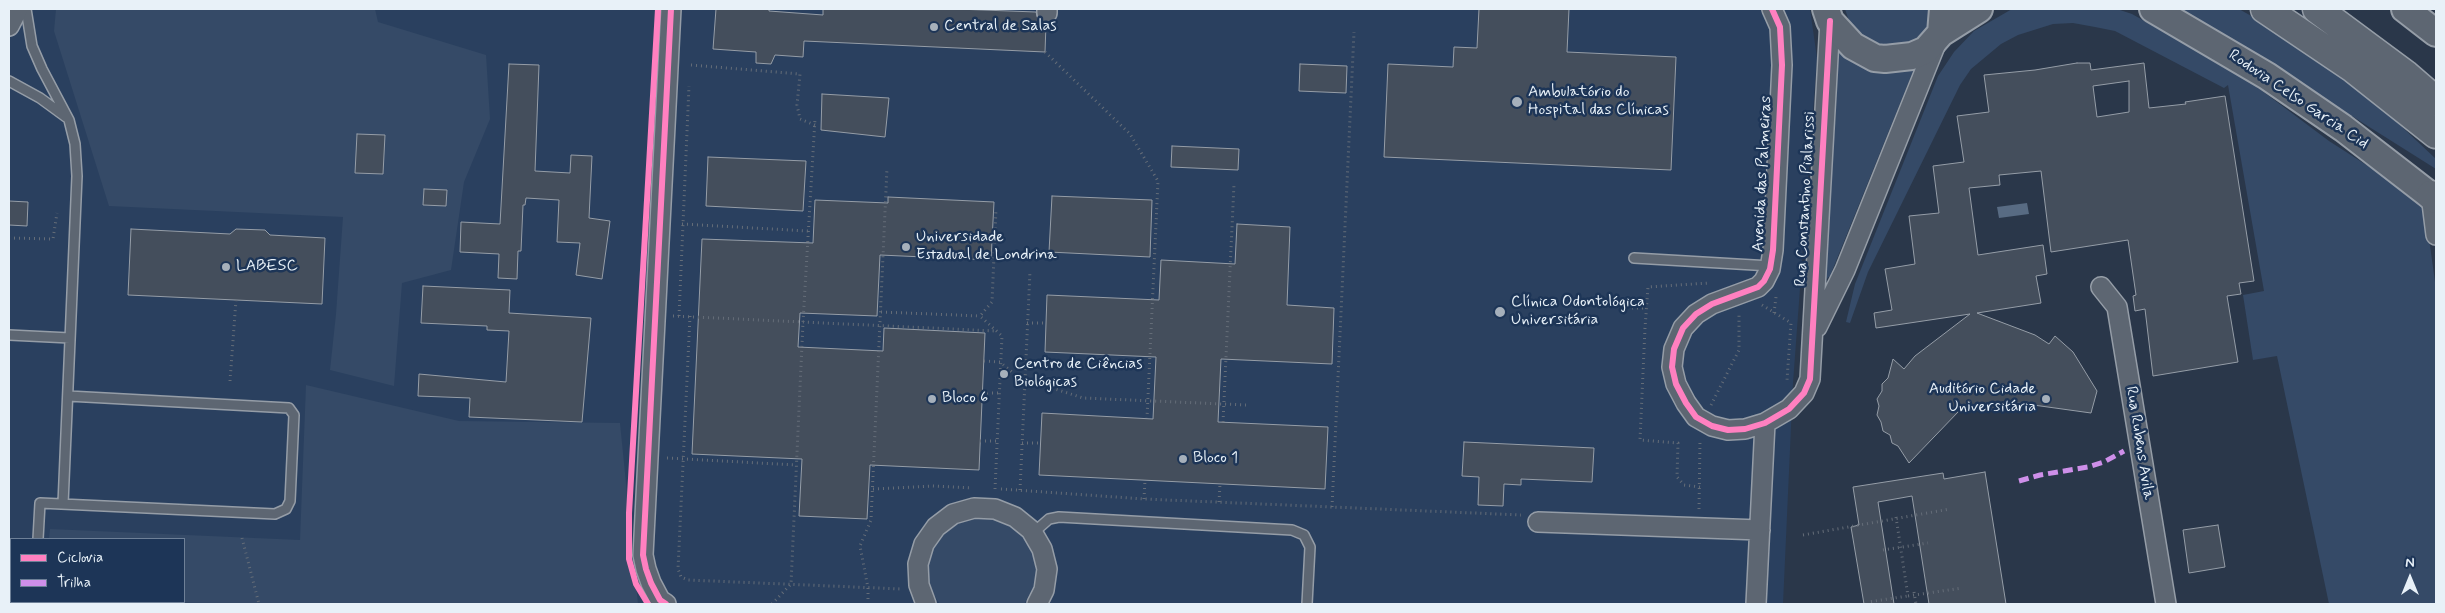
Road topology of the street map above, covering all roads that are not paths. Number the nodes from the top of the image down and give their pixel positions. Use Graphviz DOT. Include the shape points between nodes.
graph roads {
  1 [pos="18,9"];
  2 [pos="26,9"];
  3 [pos="671,9"];
  4 [pos="1772,9"];
  5 [pos="1979,9"];
  6 [pos="2154,9"];
  7 [pos="2265,9"];
  8 [pos="2317,9"];
  9 [pos="2405,9"];
  10 [pos="1830,13"];
  11 [pos="1942,21"];
  12 [pos="9,26"];
  13 [pos="2436,33"];
  14 [pos="2406,75"];
  15 [pos="9,81"];
  16 [pos="2436,95"];
  17 [pos="2436,101"];
  18 [pos="70,120"];
  19 [pos="2436,134"];
  20 [pos="2434,198"];
  21 [pos="2436,235"];
  22 [pos="1634,258"];
  23 [pos="1771,266"];
  24 [pos="2102,287"];
  25 [pos="9,335"];
  26 [pos="1813,335"];
  27 [pos="70,338"];
  28 [pos="1810,379"];
  29 [pos="68,396"];
  30 [pos="1765,423"];
  31 [pos="63,504"];
  32 [pos="1533,519"];
  33 [pos="1760,530"];
  34 [pos="1033,533"];
  35 [pos="38,538"];
  36 [pos="923,597"];
  37 [pos="666,604"];
  38 [pos="1037,604"];
  39 [pos="1307,604"];
  40 [pos="1756,604"];
  41 [pos="2166,604"];
  1 -- 12 [label="street"];
  2 -- 18 [label="lane" via="32,46"];
  3 -- 37 [label="street" via="643,555 651,583 660,600"];
  4 -- 23 [label="street, Avenida das Palmeiras" via="1780,27 1782,65"];
  5 -- 11 [label="main road"];
  6 -- 20 [label="main road, Rodovia Celso Garcia Cid" via="2275,81"];
  7 -- 19 [label="highway" via="2354,69"];
  8 -- 14 [label="highway"];
  9 -- 13 [label="main road"];
  10 -- 11 [label="main road" via="1853,46 1875,58 1884,59 1897,59 1926,50"];
  10 -- 26 [label="street, Rua Constantino Pialarissi"];
  11 -- 26 [label="street" via="1845,270"];
  14 -- 16 [label="highway"];
  14 -- 17 [label="highway"];
  15 -- 18 [label="lane"];
  18 -- 27 [label="lane" via="77,176"];
  20 -- 21 [label="street"];
  22 -- 23 [label="lane"];
  23 -- 30 [label="street, Avenida das Palmeiras" via="1758,287 1712,304 1696,314 1683,328 1674,349 1672,367 1676,384 1696,417 1728,430"];
  24 -- 41 [label="street, Rua Rubens Avila" via="2117,307"];
  25 -- 27 [label="lane"];
  26 -- 28 [label="street, Rua Constantino Pialarissi"];
  27 -- 29 [label="lane"];
  28 -- 30 [label="street, Avenida das Palmeiras" via="1804,393 1789,409"];
  29 -- 31 [label="lane"];
  29 -- 31 [label="lane" via="282,406 289,408 294,415 290,501 280,513"];
  30 -- 33 [label="street"];
  31 -- 35 [label="lane" via="40,503"];
  32 -- 33 [label="street"];
  33 -- 40 [label="street"];
  34 -- 36 [label="street" via="1015,517 995,509 974,508 953,514 936,527 924,544 918,564"];
  34 -- 38 [label="street" via="1042,549 1046,569 1044,590"];
  34 -- 39 [label="lane" via="1049,519 1058,517 1292,530 1304,535 1310,547"];
}
